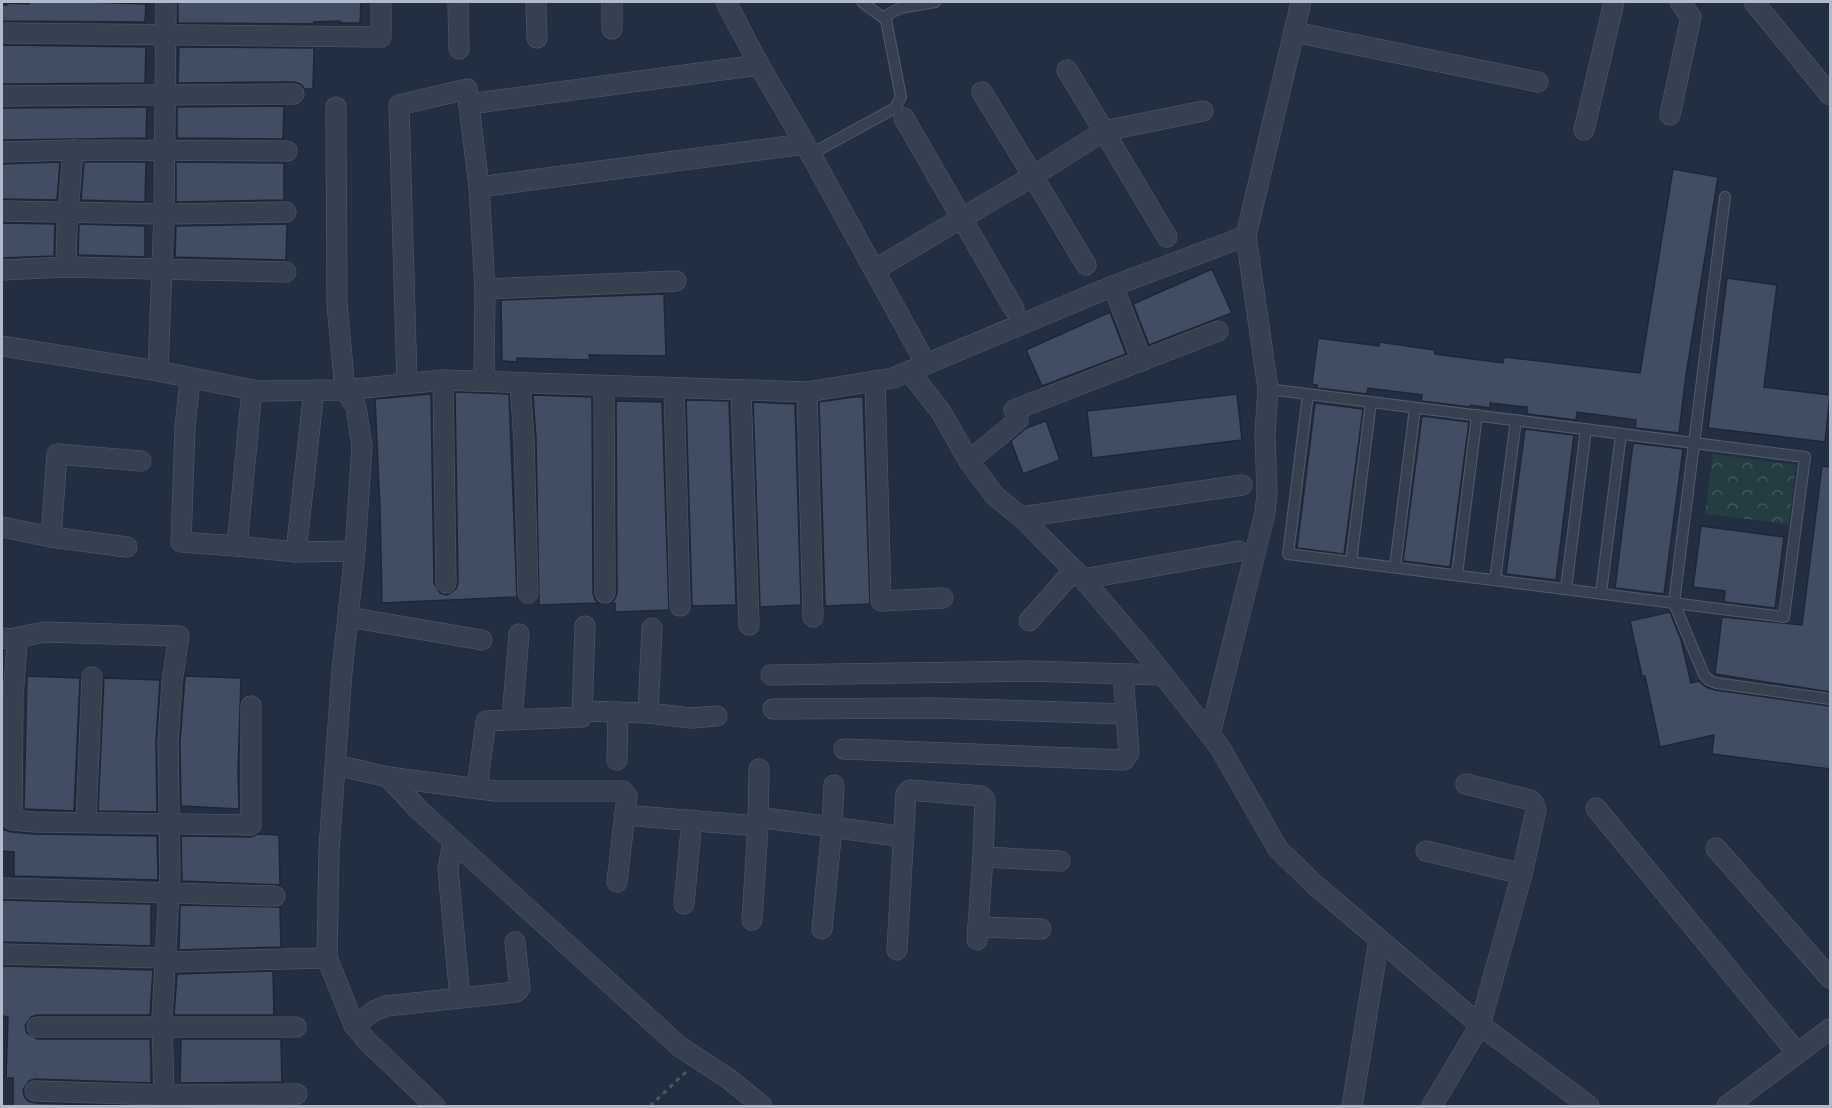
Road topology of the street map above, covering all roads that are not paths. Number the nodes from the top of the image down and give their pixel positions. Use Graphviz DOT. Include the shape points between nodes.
graph roads {
  1 [pos="166,2"];
  2 [pos="381,2"];
  3 [pos="458,2"];
  4 [pos="536,2"];
  5 [pos="612,2"];
  6 [pos="726,2"];
  7 [pos="862,2"];
  8 [pos="935,2"];
  9 [pos="1300,2"];
  10 [pos="1614,2"];
  11 [pos="1680,2"];
  12 [pos="1754,2"];
  13 [pos="886,20"];
  14 [pos="612,29"];
  15 [pos="1294,32"];
  16 [pos="2,33"];
  17 [pos="165,36"];
  18 [pos="537,38"];
  19 [pos="459,49"];
  20 [pos="759,65"];
  21 [pos="1067,70"];
  22 [pos="1538,82"];
  23 [pos="982,92"];
  24 [pos="294,94"];
  25 [pos="1830,95"];
  26 [pos="2,96"];
  27 [pos="164,96"];
  28 [pos="469,104"];
  29 [pos="336,107"];
  30 [pos="1203,111"];
  31 [pos="1670,115"];
  32 [pos="904,118"];
  33 [pos="1584,130"];
  34 [pos="1104,131"];
  35 [pos="808,149"];
  36 [pos="73,150"];
  37 [pos="165,151"];
  38 [pos="2,152"];
  39 [pos="287,152"];
  40 [pos="1033,176"];
  41 [pos="478,187"];
  42 [pos="1725,197"];
  43 [pos="2,211"];
  44 [pos="68,212"];
  45 [pos="286,212"];
  46 [pos="164,214"];
  47 [pos="961,218"];
  48 [pos="1246,236"];
  49 [pos="1167,237"];
  50 [pos="1086,266"];
  51 [pos="66,267"];
  52 [pos="162,269"];
  53 [pos="2,270"];
  54 [pos="874,270"];
  55 [pos="286,272"];
  56 [pos="676,281"];
  57 [pos="1113,286"];
  58 [pos="485,289"];
  59 [pos="1014,309"];
  60 [pos="1218,331"];
  61 [pos="2,346"];
  62 [pos="1142,361"];
  63 [pos="918,368"];
  64 [pos="158,371"];
  65 [pos="190,378"];
  66 [pos="443,380"];
  67 [pos="484,381"];
  68 [pos="875,381"];
  69 [pos="407,383"];
  70 [pos="520,383"];
  71 [pos="604,386"];
  72 [pos="674,388"];
  73 [pos="1268,389"];
  74 [pos="252,390"];
  75 [pos="314,390"];
  76 [pos="345,390"];
  77 [pos="741,391"];
  78 [pos="807,392"];
  79 [pos="1308,394"];
  80 [pos="1371,402"];
  81 [pos="1415,408"];
  82 [pos="1477,415"];
  83 [pos="1516,420"];
  84 [pos="1586,429"];
  85 [pos="1621,434"];
  86 [pos="1694,443"];
  87 [pos="141,461"];
  88 [pos="969,461"];
  89 [pos="1242,485"];
  90 [pos="1021,517"];
  91 [pos="2,527"];
  92 [pos="51,537"];
  93 [pos="237,546"];
  94 [pos="127,547"];
  95 [pos="355,551"];
  96 [pos="1239,551"];
  97 [pos="296,552"];
  98 [pos="1351,562"];
  99 [pos="1395,567"];
  100 [pos="1079,574"];
  101 [pos="1457,575"];
  102 [pos="1495,580"];
  103 [pos="446,583"];
  104 [pos="1566,589"];
  105 [pos="528,593"];
  106 [pos="605,593"];
  107 [pos="1601,593"];
  108 [pos="943,598"];
  109 [pos="1674,603"];
  110 [pos="680,606"];
  111 [pos="348,617"];
  112 [pos="813,617"];
  113 [pos="1029,621"];
  114 [pos="749,625"];
  115 [pos="585,626"];
  116 [pos="652,628"];
  117 [pos="519,634"];
  118 [pos="6,638"];
  119 [pos="482,640"];
  120 [pos="1123,674"];
  121 [pos="771,675"];
  122 [pos="1163,675"];
  123 [pos="92,677"];
  124 [pos="1830,699"];
  125 [pos="251,706"];
  126 [pos="773,709"];
  127 [pos="582,711"];
  128 [pos="618,712"];
  129 [pos="648,713"];
  130 [pos="1126,714"];
  131 [pos="717,716"];
  132 [pos="512,719"];
  133 [pos="1210,734"];
  134 [pos="844,749"];
  135 [pos="617,760"];
  136 [pos="336,765"];
  137 [pos="759,769"];
  138 [pos="388,777"];
  139 [pos="1466,784"];
  140 [pos="834,785"];
  141 [pos="477,788"];
  142 [pos="1596,808"];
  143 [pos="624,815"];
  144 [pos="692,820"];
  145 [pos="758,821"];
  146 [pos="86,822"];
  147 [pos="170,823"];
  148 [pos="832,827"];
  149 [pos="904,837"];
  150 [pos="453,841"];
  151 [pos="1716,848"];
  152 [pos="1426,851"];
  153 [pos="983,857"];
  154 [pos="1060,861"];
  155 [pos="1522,874"];
  156 [pos="617,882"];
  157 [pos="2,888"];
  158 [pos="169,892"];
  159 [pos="274,896"];
  160 [pos="684,904"];
  161 [pos="752,920"];
  162 [pos="822,929"];
  163 [pos="1041,929"];
  164 [pos="1378,940"];
  165 [pos="515,942"];
  166 [pos="897,950"];
  167 [pos="2,954"];
  168 [pos="327,958"];
  169 [pos="165,960"];
  170 [pos="1830,978"];
  171 [pos="460,998"];
  172 [pos="354,1025"];
  173 [pos="1480,1025"];
  174 [pos="37,1027"];
  175 [pos="296,1027"];
  176 [pos="162,1028"];
  177 [pos="1830,1029"];
  178 [pos="1797,1053"];
  179 [pos="35,1091"];
  180 [pos="297,1094"];
  181 [pos="164,1095"];
  182 [pos="435,1107"];
  183 [pos="762,1107"];
  184 [pos="1352,1107"];
  185 [pos="1432,1107"];
  186 [pos="1589,1107"];
  187 [pos="1727,1107"];
  1 -- 17 [label="street"];
  2 -- 17 [label="street" via="381,37"];
  3 -- 19 [label="street"];
  4 -- 18 [label="street"];
  5 -- 14 [label="street"];
  6 -- 20 [label="street"];
  7 -- 13 [label="lane"];
  8 -- 13 [label="lane" via="890,12"];
  9 -- 15 [label="street"];
  10 -- 33 [label="street"];
  11 -- 31 [label="street" via="1691,17"];
  12 -- 25 [label="street"];
  13 -- 35 [label="lane" via="899,102 895,108"];
  15 -- 22 [label="street"];
  15 -- 48 [label="street"];
  16 -- 17 [label="street"];
  17 -- 27 [label="street"];
  20 -- 28 [label="street"];
  20 -- 35 [label="street"];
  21 -- 34 [label="street"];
  23 -- 40 [label="street"];
  24 -- 27 [label="street"];
  26 -- 27 [label="street"];
  27 -- 37 [label="street"];
  28 -- 41 [label="street"];
  28 -- 69 [label="street" via="467,88 399,105"];
  29 -- 76 [label="street" via="337,304"];
  30 -- 34 [label="street"];
  32 -- 47 [label="street"];
  34 -- 40 [label="street"];
  34 -- 49 [label="street"];
  35 -- 41 [label="street"];
  35 -- 54 [label="street"];
  36 -- 37 [label="street"];
  36 -- 38 [label="street"];
  36 -- 44 [label="street"];
  37 -- 39 [label="street"];
  37 -- 46 [label="street"];
  40 -- 47 [label="street"];
  40 -- 50 [label="street"];
  41 -- 58 [label="street"];
  42 -- 86 [label="lane"];
  43 -- 44 [label="street"];
  44 -- 46 [label="street"];
  44 -- 51 [label="street"];
  45 -- 46 [label="street"];
  46 -- 52 [label="street"];
  47 -- 54 [label="street"];
  47 -- 59 [label="street"];
  48 -- 57 [label="street"];
  48 -- 73 [label="street"];
  51 -- 52 [label="street"];
  51 -- 53 [label="street"];
  52 -- 55 [label="street"];
  52 -- 64 [label="street"];
  54 -- 63 [label="street"];
  56 -- 58 [label="street"];
  57 -- 62 [label="street"];
  57 -- 63 [label="street"];
  58 -- 67 [label="street"];
  60 -- 62 [label="street"];
  61 -- 64 [label="street"];
  62 -- 88 [label="street" via="1016,415"];
  63 -- 68 [label="street"];
  63 -- 88 [label="street"];
  64 -- 65 [label="street"];
  65 -- 74 [label="street"];
  65 -- 93 [label="street" via="181,542"];
  66 -- 67 [label="street"];
  66 -- 69 [label="street"];
  66 -- 103 [label="street"];
  67 -- 70 [label="street"];
  68 -- 78 [label="street"];
  68 -- 108 [label="street" via="881,601"];
  69 -- 76 [label="street"];
  70 -- 71 [label="street"];
  70 -- 105 [label="street"];
  71 -- 72 [label="street"];
  71 -- 106 [label="street"];
  72 -- 77 [label="street"];
  72 -- 110 [label="street"];
  73 -- 79 [label="lane"];
  73 -- 133 [label="street" via="1265,513"];
  74 -- 75 [label="street"];
  74 -- 93 [label="street"];
  75 -- 76 [label="street"];
  75 -- 97 [label="street"];
  76 -- 95 [label="street" via="356,407 362,446"];
  77 -- 78 [label="street"];
  77 -- 114 [label="street"];
  78 -- 112 [label="street"];
  79 -- 80 [label="lane"];
  79 -- 98 [label="lane" via="1288,554"];
  80 -- 81 [label="lane"];
  80 -- 98 [label="lane"];
  81 -- 82 [label="lane"];
  81 -- 99 [label="lane"];
  82 -- 83 [label="lane"];
  82 -- 101 [label="lane"];
  83 -- 84 [label="lane"];
  83 -- 102 [label="lane"];
  84 -- 85 [label="lane"];
  84 -- 104 [label="lane"];
  85 -- 86 [label="lane"];
  85 -- 107 [label="lane"];
  86 -- 109 [label="lane"];
  86 -- 109 [label="lane" via="1805,457 1784,617"];
  87 -- 92 [label="street" via="57,454"];
  88 -- 90 [label="street" via="995,496"];
  89 -- 90 [label="street"];
  90 -- 100 [label="street"];
  91 -- 92 [label="street"];
  92 -- 94 [label="street"];
  93 -- 97 [label="street"];
  95 -- 97 [label="street"];
  95 -- 111 [label="street"];
  96 -- 100 [label="street"];
  98 -- 99 [label="lane"];
  99 -- 101 [label="lane"];
  100 -- 113 [label="street"];
  100 -- 122 [label="street"];
  101 -- 102 [label="lane"];
  102 -- 104 [label="lane"];
  104 -- 107 [label="lane"];
  107 -- 109 [label="lane"];
  109 -- 124 [label="lane" via="1709,680"];
  111 -- 119 [label="street"];
  111 -- 136 [label="street"];
  115 -- 127 [label="street"];
  116 -- 129 [label="street"];
  117 -- 132 [label="street"];
  118 -- 146 [label="street" via="17,644 12,820"];
  118 -- 147 [label="street" via="44,632 179,636 168,742"];
  120 -- 121 [label="street" via="1018,671"];
  120 -- 122 [label="street"];
  120 -- 130 [label="street"];
  122 -- 133 [label="street"];
  123 -- 146 [label="street"];
  125 -- 147 [label="street" via="251,825"];
  126 -- 130 [label="street" via="935,708"];
  127 -- 128 [label="street"];
  127 -- 132 [label="street" via="582,717"];
  128 -- 129 [label="street"];
  128 -- 135 [label="street"];
  129 -- 131 [label="street" via="691,718"];
  130 -- 134 [label="street" via="1129,753 1124,760"];
  132 -- 141 [label="street" via="489,720 484,724"];
  133 -- 164 [label="street" via="1278,849"];
  136 -- 138 [label="street"];
  136 -- 168 [label="street" via="329,850"];
  137 -- 145 [label="street"];
  138 -- 141 [label="street"];
  138 -- 150 [label="street"];
  139 -- 155 [label="street" via="1534,804"];
  140 -- 148 [label="street"];
  141 -- 143 [label="street" via="623,791 627,796"];
  142 -- 178 [label="street"];
  143 -- 144 [label="street"];
  143 -- 156 [label="street"];
  144 -- 145 [label="street"];
  144 -- 160 [label="street"];
  145 -- 148 [label="street"];
  145 -- 161 [label="street"];
  146 -- 147 [label="street"];
  147 -- 158 [label="street"];
  148 -- 149 [label="street"];
  148 -- 162 [label="street"];
  149 -- 153 [label="street" via="906,794 910,790 981,796 985,800"];
  149 -- 166 [label="street"];
  150 -- 171 [label="street" via="447,869"];
  150 -- 183 [label="street" via="680,1047 729,1079"];
  151 -- 170 [label="street"];
  152 -- 155 [label="street"];
  153 -- 154 [label="street"];
  153 -- 163 [label="street" via="978,934"];
  155 -- 173 [label="street"];
  157 -- 158 [label="street"];
  158 -- 159 [label="street"];
  158 -- 169 [label="street"];
  164 -- 173 [label="street"];
  164 -- 184 [label="street"];
  165 -- 171 [label="street" via="518,991"];
  167 -- 169 [label="street"];
  168 -- 169 [label="street"];
  168 -- 172 [label="street"];
  169 -- 176 [label="street"];
  171 -- 172 [label="street" via="386,1006"];
  172 -- 182 [label="street"];
  173 -- 185 [label="street"];
  173 -- 186 [label="street"];
  174 -- 176 [label="street"];
  175 -- 176 [label="street"];
  176 -- 181 [label="street"];
  177 -- 178 [label="street"];
  178 -- 187 [label="street"];
  179 -- 181 [label="street"];
  180 -- 181 [label="street"];
}
